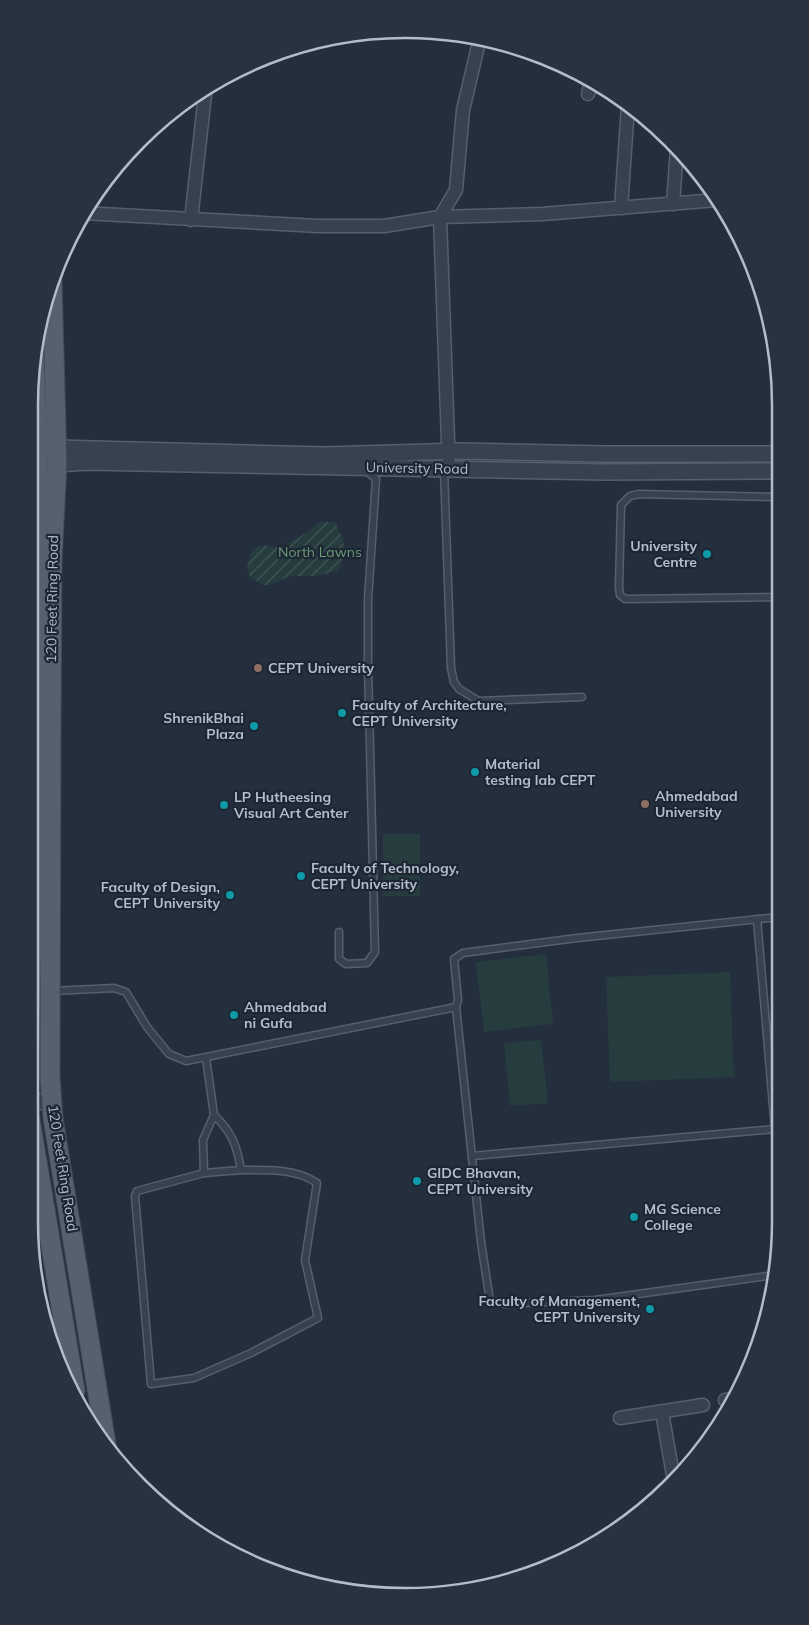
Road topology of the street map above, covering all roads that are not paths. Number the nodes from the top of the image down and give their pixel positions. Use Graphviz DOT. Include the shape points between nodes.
graph roads {
  1 [pos="478,45"];
  2 [pos="589,88"];
  3 [pos="588,94"];
  4 [pos="205,97"];
  5 [pos="628,113"];
  6 [pos="676,159"];
  7 [pos="710,201"];
  8 [pos="673,204"];
  9 [pos="621,208"];
  10 [pos="91,214"];
  11 [pos="440,216"];
  12 [pos="191,220"];
  13 [pos="53,301"];
  14 [pos="448,451"];
  15 [pos="772,454"];
  16 [pos="57,456"];
  17 [pos="38,457"];
  18 [pos="369,468"];
  19 [pos="447,469"];
  20 [pos="772,471"];
  21 [pos="772,497"];
  22 [pos="772,597"];
  23 [pos="582,697"];
  24 [pos="772,918"];
  25 [pos="757,919"];
  26 [pos="338,932"];
  27 [pos="38,965"];
  28 [pos="38,994"];
  29 [pos="38,1001"];
  30 [pos="456,1007"];
  31 [pos="206,1058"];
  32 [pos="772,1076"];
  33 [pos="52,1100"];
  34 [pos="38,1102"];
  35 [pos="214,1115"];
  36 [pos="772,1129"];
  37 [pos="472,1156"];
  38 [pos="38,1167"];
  39 [pos="241,1170"];
  40 [pos="204,1173"];
  41 [pos="767,1276"];
  42 [pos="73,1378"];
  43 [pos="703,1406"];
  44 [pos="662,1412"];
  45 [pos="620,1418"];
  46 [pos="104,1431"];
  47 [pos="672,1471"];
  1 -- 11 [label="street" via="463,110 456,190"];
  2 -- 3 [label="street"];
  4 -- 12 [label="street"];
  5 -- 9 [label="street"];
  6 -- 8 [label="street"];
  7 -- 8 [label="street"];
  8 -- 9 [label="street"];
  9 -- 11 [label="street" via="542,214"];
  10 -- 12 [label="street"];
  11 -- 12 [label="street" via="384,226"];
  11 -- 14 [label="street"];
  13 -- 16 [label="main road, 120 Feet Ring Road"];
  14 -- 15 [label="street, University Road"];
  14 -- 16 [label="street, University Road"];
  14 -- 19 [label="street"];
  16 -- 17 [label="main road"];
  16 -- 18 [label="street, University Road" via="88,462"];
  16 -- 27 [label="main road, 120 Feet Ring Road"];
  18 -- 19 [label="street, University Road"];
  18 -- 26 [label="lane" via="369,473 376,479 368,599 375,952 368,963 346,964 340,959"];
  19 -- 20 [label="street, University Road"];
  19 -- 23 [label="lane" via="454,682 466,694 484,701"];
  21 -- 22 [label="lane" via="630,496 621,505 619,588 625,599"];
  24 -- 25 [label="lane"];
  25 -- 30 [label="lane" via="586,936 463,953 454,959"];
  25 -- 32 [label="lane"];
  28 -- 31 [label="lane" via="114,988 126,992 147,1028 169,1054 186,1061"];
  29 -- 33 [label="main road, 120 Feet Ring Road"];
  30 -- 31 [label="lane"];
  30 -- 37 [label="lane"];
  31 -- 35 [label="lane"];
  33 -- 34 [label="street"];
  33 -- 46 [label="main road, 120 Feet Ring Road"];
  35 -- 39 [label="lane" via="228,1128 237,1144"];
  35 -- 40 [label="lane" via="203,1140"];
  36 -- 37 [label="lane"];
  37 -- 41 [label="lane" via="490,1301 523,1304 595,1300"];
  38 -- 42 [label="main road, 120 Feet Ring Road"];
  39 -- 40 [label="lane"];
  39 -- 40 [label="lane" via="304,1175 317,1183 306,1260 318,1318 194,1378 151,1384 135,1196 137,1190"];
  43 -- 44 [label="street"];
  44 -- 45 [label="street"];
  44 -- 47 [label="street"];
}
